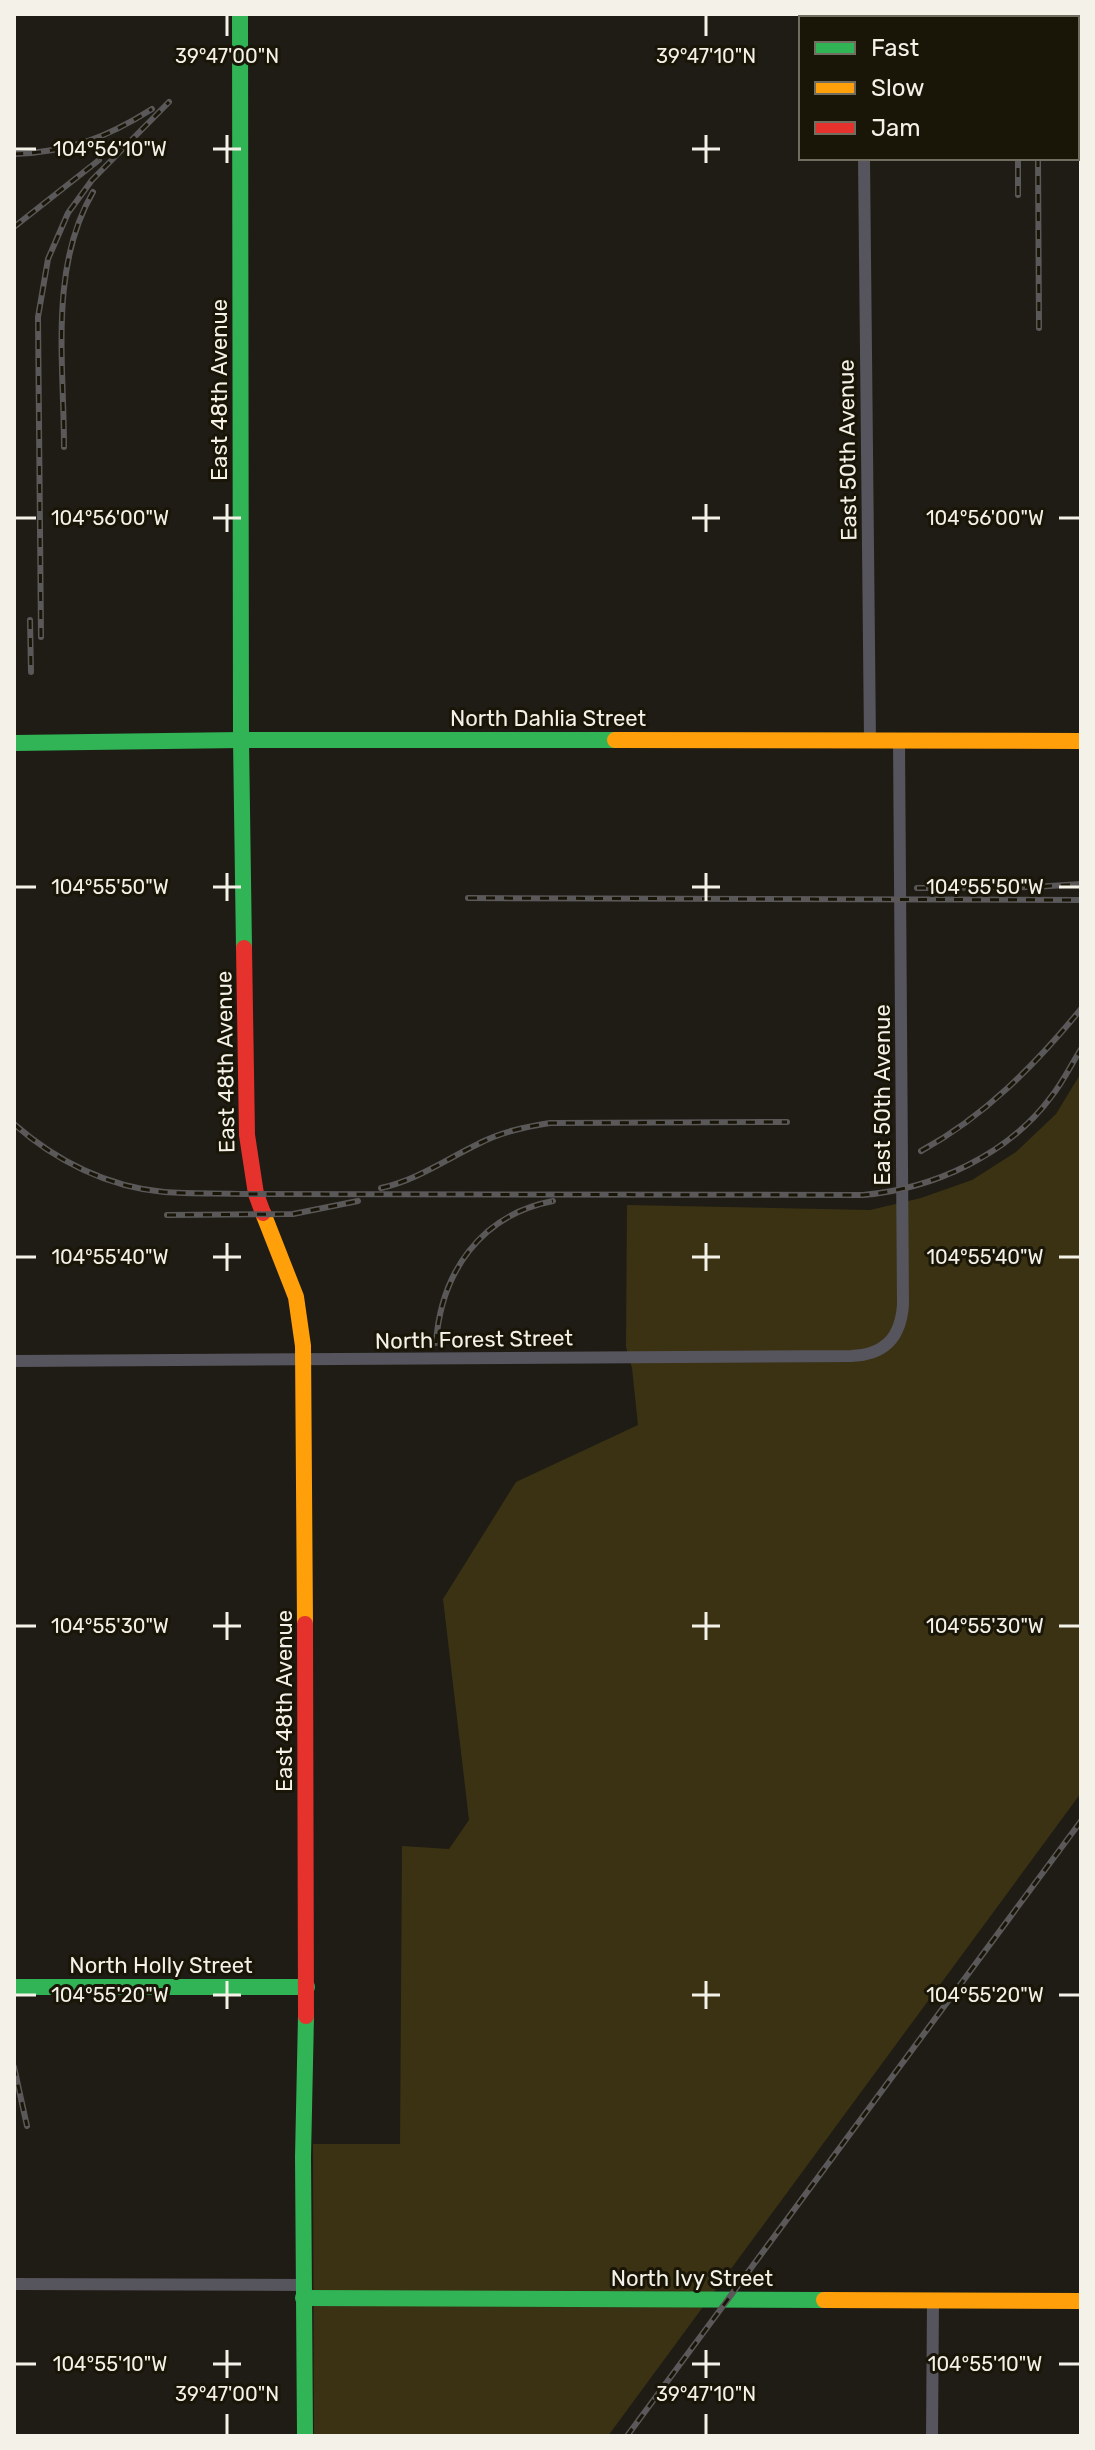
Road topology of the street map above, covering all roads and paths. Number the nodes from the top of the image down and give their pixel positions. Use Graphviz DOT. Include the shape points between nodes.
graph roads {
  1 [pos="240,14"];
  2 [pos="864,160"];
  3 [pos="241,740"];
  4 [pos="870,741"];
  5 [pos="899,741"];
  6 [pos="1081,741"];
  7 [pos="14,743"];
  8 [pos="903,1304"];
  9 [pos="303,1360"];
  10 [pos="14,1361"];
  11 [pos="14,1987"];
  12 [pos="307,1987"];
  13 [pos="14,2284"];
  14 [pos="303,2291"];
  15 [pos="933,2300"];
  16 [pos="1081,2301"];
  17 [pos="305,2436"];
  18 [pos="932,2436"];
  1 -- 3 [label="street, East 48th Avenue"];
  2 -- 4 [label="street, East 50th Avenue"];
  3 -- 4 [label="street, North Dahlia Street"];
  3 -- 7 [label="street, North Dahlia Street"];
  3 -- 9 [label="street, East 48th Avenue" via="248,1152 262,1215 296,1297"];
  4 -- 5 [label="street, North Dahlia Street"];
  5 -- 6 [label="street, North Dahlia Street"];
  5 -- 8 [label="street, East 50th Avenue"];
  8 -- 9 [label="street, North Forest Street" via="892,1340 858,1356"];
  9 -- 10 [label="street, North Forest Street"];
  9 -- 12 [label="street, East 48th Avenue"];
  11 -- 12 [label="street, North Holly Street"];
  12 -- 14 [label="street, East 48th Avenue"];
  13 -- 14 [label="street, North Ivy Street"];
  14 -- 15 [label="street, North Ivy Street"];
  14 -- 17 [label="street, East 48th Avenue"];
  15 -- 16 [label="street, North Ivy Street"];
  15 -- 18 [label="street"];
}
